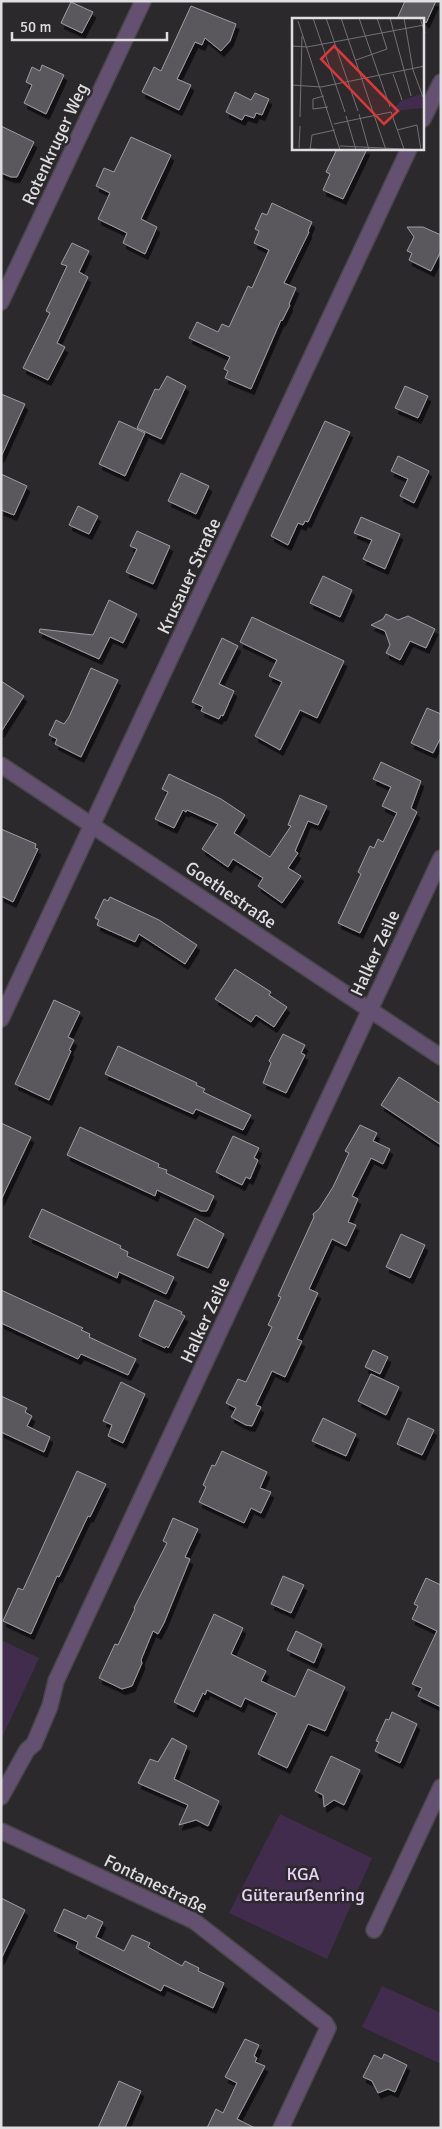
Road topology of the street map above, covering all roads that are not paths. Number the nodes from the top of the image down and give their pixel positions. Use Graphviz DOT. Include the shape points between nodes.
graph roads {
  1 [pos="143,1"];
  2 [pos="441,82"];
  3 [pos="424,117"];
  4 [pos="409,150"];
  5 [pos="1,302"];
  6 [pos="1,765"];
  7 [pos="93,825"];
  8 [pos="441,858"];
  9 [pos="369,1010"];
  10 [pos="1,1019"];
  11 [pos="441,1057"];
  12 [pos="441,1787"];
  13 [pos="1,1797"];
  14 [pos="1,1831"];
  15 [pos="374,1930"];
  16 [pos="281,2128"];
  1 -- 5 [label="street, Rotenkruger Weg"];
  2 -- 3 [label="street"];
  4 -- 7 [label="street, Krusauer Straße"];
  6 -- 7 [label="street, Goethestraße"];
  7 -- 9 [label="street, Goethestraße"];
  7 -- 10 [label="street, Krusauer Straße"];
  8 -- 9 [label="street, Halker Zeile"];
  9 -- 11 [label="street, Goethestraße"];
  9 -- 13 [label="street, Halker Zeile" via="56,1682 34,1744 27,1750"];
  12 -- 15 [label="street"];
  14 -- 16 [label="street, Fontanestraße" via="194,1921 324,2023 328,2028"];
}
